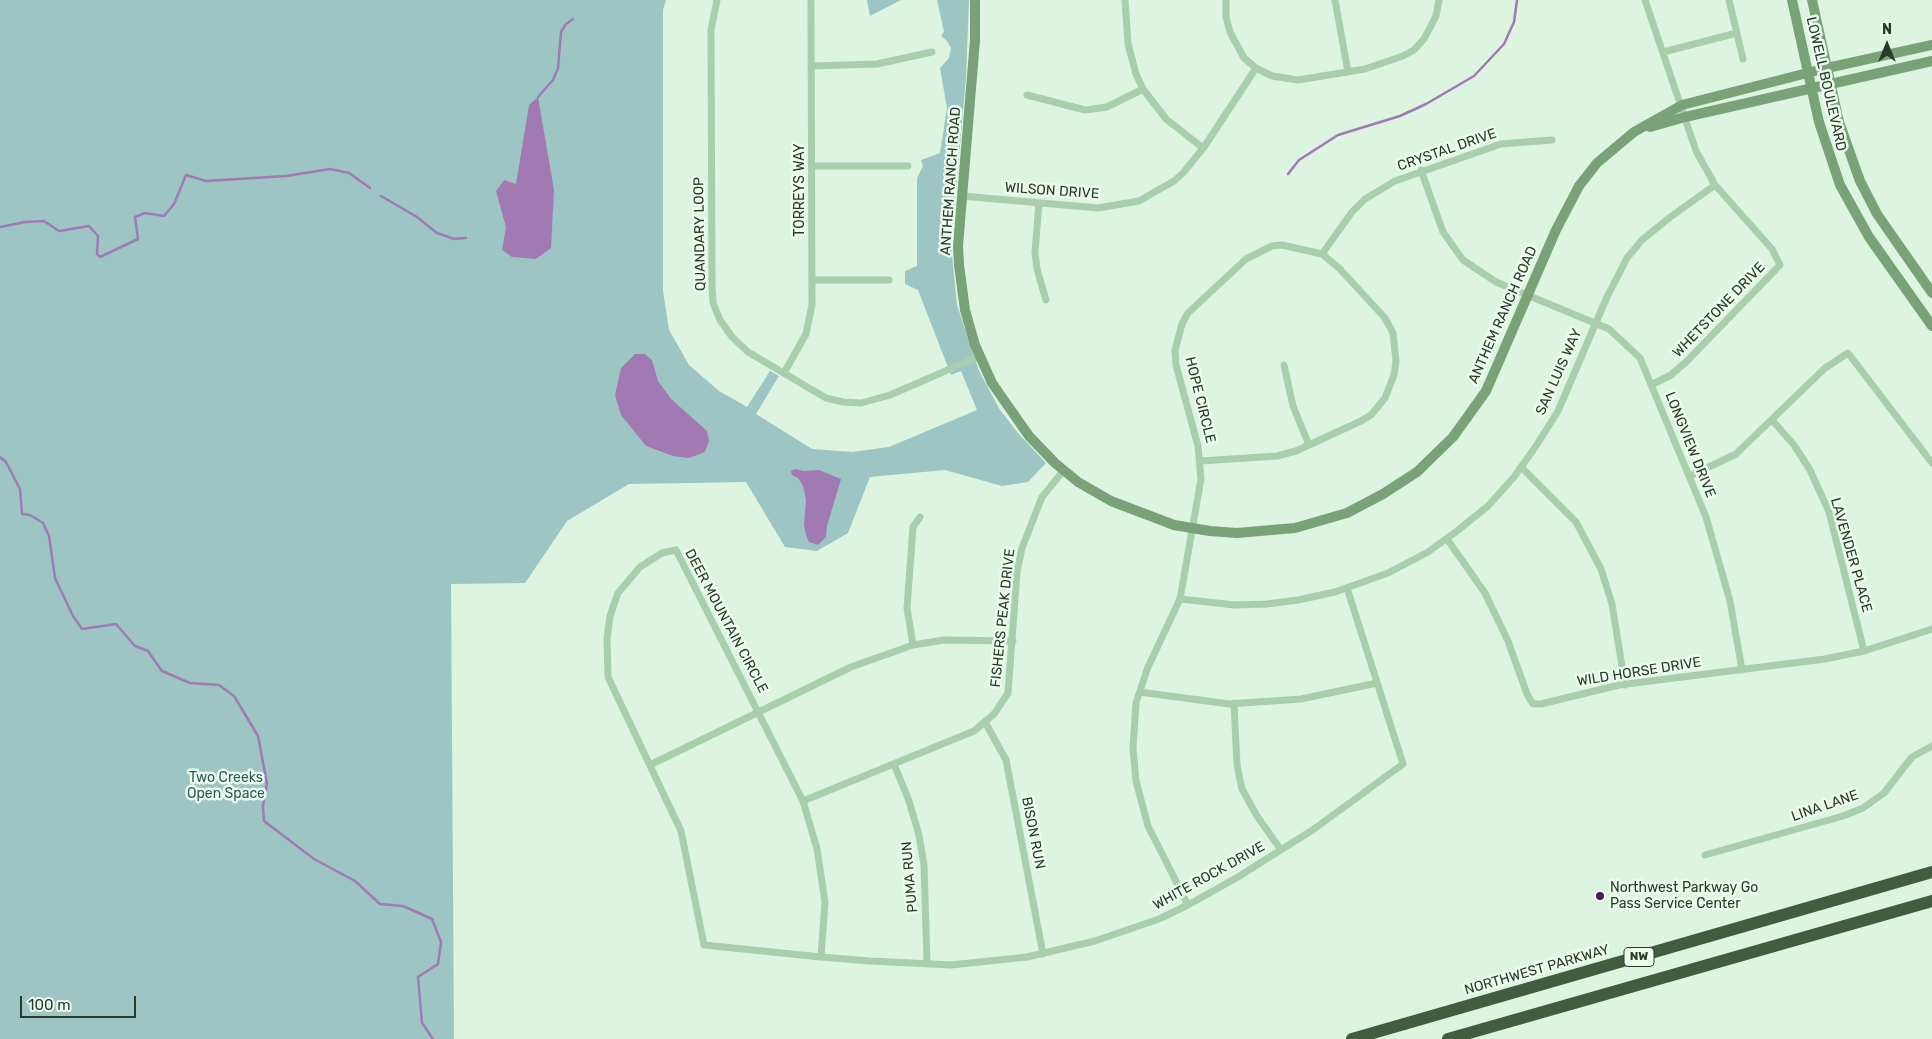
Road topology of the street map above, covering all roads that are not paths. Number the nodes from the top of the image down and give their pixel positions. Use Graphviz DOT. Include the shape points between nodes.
graph roads {
  1 [pos="717,0"];
  2 [pos="811,0"];
  3 [pos="975,0"];
  4 [pos="1125,0"];
  5 [pos="1226,0"];
  6 [pos="1335,0"];
  7 [pos="1439,0"];
  8 [pos="1645,0"];
  9 [pos="1729,0"];
  10 [pos="1792,0"];
  11 [pos="1812,0"];
  12 [pos="1737,33"];
  13 [pos="1932,45"];
  14 [pos="932,52"];
  15 [pos="1663,52"];
  16 [pos="1743,58"];
  17 [pos="1932,61"];
  18 [pos="812,66"];
  19 [pos="1256,68"];
  20 [pos="1827,68"];
  21 [pos="1348,72"];
  22 [pos="1808,73"];
  23 [pos="1830,84"];
  24 [pos="1812,89"];
  25 [pos="1144,90"];
  26 [pos="1027,95"];
  27 [pos="1682,105"];
  28 [pos="1685,117"];
  29 [pos="1634,132"];
  30 [pos="1552,140"];
  31 [pos="1203,148"];
  32 [pos="812,166"];
  33 [pos="908,166"];
  34 [pos="1421,170"];
  35 [pos="1716,185"];
  36 [pos="962,196"];
  37 [pos="1039,203"];
  38 [pos="1322,254"];
  39 [pos="812,280"];
  40 [pos="889,280"];
  41 [pos="1932,293"];
  42 [pos="1528,294"];
  43 [pos="1046,300"];
  44 [pos="1595,322"];
  45 [pos="1932,326"];
  46 [pos="980,356"];
  47 [pos="1284,365"];
  48 [pos="784,373"];
  49 [pos="1651,384"];
  50 [pos="1772,420"];
  51 [pos="1309,445"];
  52 [pos="1201,461"];
  53 [pos="1932,463"];
  54 [pos="1521,467"];
  55 [pos="1064,470"];
  56 [pos="1690,476"];
  57 [pos="920,517"];
  58 [pos="1192,529"];
  59 [pos="1447,538"];
  60 [pos="1347,588"];
  61 [pos="1180,599"];
  62 [pos="1932,629"];
  63 [pos="1013,641"];
  64 [pos="913,645"];
  65 [pos="1864,651"];
  66 [pos="1742,670"];
  67 [pos="1377,683"];
  68 [pos="1625,685"];
  69 [pos="1140,692"];
  70 [pos="1234,703"];
  71 [pos="760,711"];
  72 [pos="985,722"];
  73 [pos="1932,746"];
  74 [pos="894,764"];
  75 [pos="650,766"];
  76 [pos="803,801"];
  77 [pos="1281,850"];
  78 [pos="1706,856"];
  79 [pos="1932,872"];
  80 [pos="1932,901"];
  81 [pos="1188,905"];
  82 [pos="1042,954"];
  83 [pos="821,957"];
  84 [pos="927,964"];
  85 [pos="1352,1039"];
  86 [pos="1448,1039"];
  1 -- 48 [label="street, QUANDARY LOOP" via="711,30 713,303 732,337 748,352"];
  2 -- 18 [label="street, TORREYS WAY"];
  3 -- 36 [label="street, ANTHEM RANCH ROAD" via="975,40"];
  4 -- 25 [label="street" via="1128,44"];
  5 -- 19 [label="street" via="1226,17 1235,45"];
  6 -- 21 [label="street"];
  7 -- 21 [label="street" via="1436,16 1414,50 1389,63"];
  8 -- 15 [label="street, WHETSTONE DRIVE"];
  9 -- 12 [label="street"];
  10 -- 22 [label="street, LOWELL BOULEVARD"];
  11 -- 20 [label="street, LOWELL BOULEVARD"];
  12 -- 15 [label="street"];
  12 -- 16 [label="street"];
  13 -- 20 [label="street, ANTHEM RANCH ROAD"];
  14 -- 18 [label="street" via="877,64"];
  15 -- 27 [label="street, WHETSTONE DRIVE"];
  17 -- 23 [label="street, ANTHEM RANCH ROAD"];
  18 -- 32 [label="street, TORREYS WAY"];
  19 -- 21 [label="street" via="1272,76 1298,80"];
  19 -- 31 [label="street, WILSON DRIVE"];
  20 -- 22 [label="street, ANTHEM RANCH ROAD"];
  20 -- 23 [label="street, LOWELL BOULEVARD"];
  22 -- 24 [label="street, LOWELL BOULEVARD"];
  22 -- 27 [label="street, ANTHEM RANCH ROAD"];
  23 -- 24 [label="street, ANTHEM RANCH ROAD"];
  23 -- 41 [label="street, LOWELL BOULEVARD" via="1844,141 1860,181 1877,214"];
  24 -- 28 [label="street, ANTHEM RANCH ROAD"];
  24 -- 45 [label="street, LOWELL BOULEVARD" via="1832,164 1853,210"];
  25 -- 26 [label="street" via="1119,102 1090,110"];
  25 -- 31 [label="street" via="1166,119"];
  27 -- 28 [label="street, WHETSTONE DRIVE"];
  27 -- 29 [label="street, ANTHEM RANCH ROAD"];
  28 -- 29 [label="street, ANTHEM RANCH ROAD"];
  28 -- 35 [label="street, WHETSTONE DRIVE" via="1696,151"];
  29 -- 42 [label="street, ANTHEM RANCH ROAD" via="1597,163 1579,186"];
  30 -- 34 [label="street, CRYSTAL DRIVE" via="1501,144"];
  31 -- 37 [label="street, WILSON DRIVE" via="1174,181 1139,201 1098,208"];
  32 -- 33 [label="street"];
  32 -- 39 [label="street, TORREYS WAY"];
  34 -- 38 [label="street, CRYSTAL DRIVE" via="1395,180 1364,199"];
  34 -- 42 [label="street, LONGVIEW DRIVE" via="1442,232 1463,260 1492,280"];
  35 -- 44 [label="street, SAN LUIS WAY" via="1642,240 1627,258"];
  35 -- 49 [label="street, WHETSTONE DRIVE" via="1772,249 1780,265 1672,375"];
  36 -- 37 [label="street, WILSON DRIVE"];
  36 -- 46 [label="street, ANTHEM RANCH ROAD" via="958,246 961,288 964,310"];
  37 -- 43 [label="street" via="1035,252"];
  38 -- 51 [label="street, HOPE CIRCLE" via="1385,318 1393,333 1396,361 1385,398 1371,415"];
  38 -- 52 [label="street, HOPE CIRCLE" via="1282,245 1259,252 1246,259 1188,314 1179,336 1176,365"];
  39 -- 40 [label="street"];
  39 -- 48 [label="street, TORREYS WAY" via="811,319"];
  42 -- 44 [label="street, LONGVIEW DRIVE"];
  42 -- 58 [label="street, ANTHEM RANCH ROAD" via="1486,391 1453,437 1417,472 1347,513 1295,528 1237,533"];
  44 -- 49 [label="street, LONGVIEW DRIVE" via="1617,334 1640,358"];
  44 -- 54 [label="street, SAN LUIS WAY" via="1558,411"];
  46 -- 48 [label="street, QUANDARY LOOP" via="890,395 861,403 826,398"];
  46 -- 55 [label="street, ANTHEM RANCH ROAD" via="1007,408 1029,436"];
  47 -- 51 [label="street" via="1293,406"];
  49 -- 56 [label="street, LONGVIEW DRIVE"];
  50 -- 53 [label="street" via="1825,368 1848,353"];
  50 -- 56 [label="street" via="1736,454"];
  50 -- 65 [label="street, LAVENDER PLACE" via="1810,470 1829,512"];
  51 -- 52 [label="street, HOPE CIRCLE" via="1277,456"];
  52 -- 58 [label="street, HOPE CIRCLE"];
  54 -- 59 [label="street, SAN LUIS WAY" via="1488,506"];
  54 -- 68 [label="street" via="1576,522 1601,568 1612,604"];
  55 -- 58 [label="street, ANTHEM RANCH ROAD" via="1111,501 1155,519"];
  55 -- 63 [label="street, FISHERS PEAK DRIVE" via="1042,497 1026,533 1017,572"];
  56 -- 66 [label="street, LONGVIEW DRIVE" via="1718,556"];
  57 -- 64 [label="street" via="913,527 907,608"];
  58 -- 61 [label="street, HOPE CIRCLE"];
  59 -- 60 [label="street, SAN LUIS WAY" via="1388,573"];
  59 -- 68 [label="street, WILD HORSE DRIVE" via="1485,593 1533,704"];
  60 -- 61 [label="street, SAN LUIS WAY" via="1267,604 1235,605"];
  60 -- 67 [label="street, WHITE ROCK DRIVE"];
  61 -- 69 [label="street, HOPE CIRCLE" via="1148,667"];
  62 -- 65 [label="street, WILD HORSE DRIVE"];
  63 -- 64 [label="street" via="944,640"];
  63 -- 72 [label="street, FISHERS PEAK DRIVE" via="1008,693"];
  64 -- 71 [label="street" via="851,667"];
  65 -- 66 [label="street, WILD HORSE DRIVE"];
  66 -- 68 [label="street, WILD HORSE DRIVE"];
  67 -- 70 [label="street" via="1301,699"];
  67 -- 77 [label="street, WHITE ROCK DRIVE" via="1403,764"];
  69 -- 70 [label="street"];
  69 -- 81 [label="street, HOPE CIRCLE" via="1136,703 1133,748 1136,781 1148,826"];
  70 -- 77 [label="street" via="1237,766 1242,789 1256,816"];
  71 -- 75 [label="street"];
  71 -- 75 [label="street, DEER MOUNTAIN CIRCLE" via="676,550 662,553 640,567 618,593 610,616 608,639 608,677"];
  71 -- 76 [label="street, DEER MOUNTAIN CIRCLE"];
  72 -- 74 [label="street, FISHERS PEAK DRIVE" via="974,731"];
  72 -- 82 [label="street, BISON RUN" via="1006,760"];
  73 -- 78 [label="street, LINA LANE" via="1912,757 1884,793 1863,808"];
  74 -- 76 [label="street, FISHERS PEAK DRIVE"];
  74 -- 84 [label="street, PUMA RUN" via="909,801 924,865"];
  75 -- 83 [label="street, DEER MOUNTAIN CIRCLE" via="681,832 704,945"];
  76 -- 83 [label="street, DEER MOUNTAIN CIRCLE" via="817,849 825,902"];
  77 -- 81 [label="street, WHITE ROCK DRIVE"];
  79 -- 85 [label="highway, NORTHWEST PARKWAY / NW"];
  80 -- 86 [label="highway, NW"];
  81 -- 82 [label="street, WHITE ROCK DRIVE" via="1120,934"];
  82 -- 84 [label="street, WHITE ROCK DRIVE" via="1006,960"];
  83 -- 84 [label="street, WHITE ROCK DRIVE"];
}
